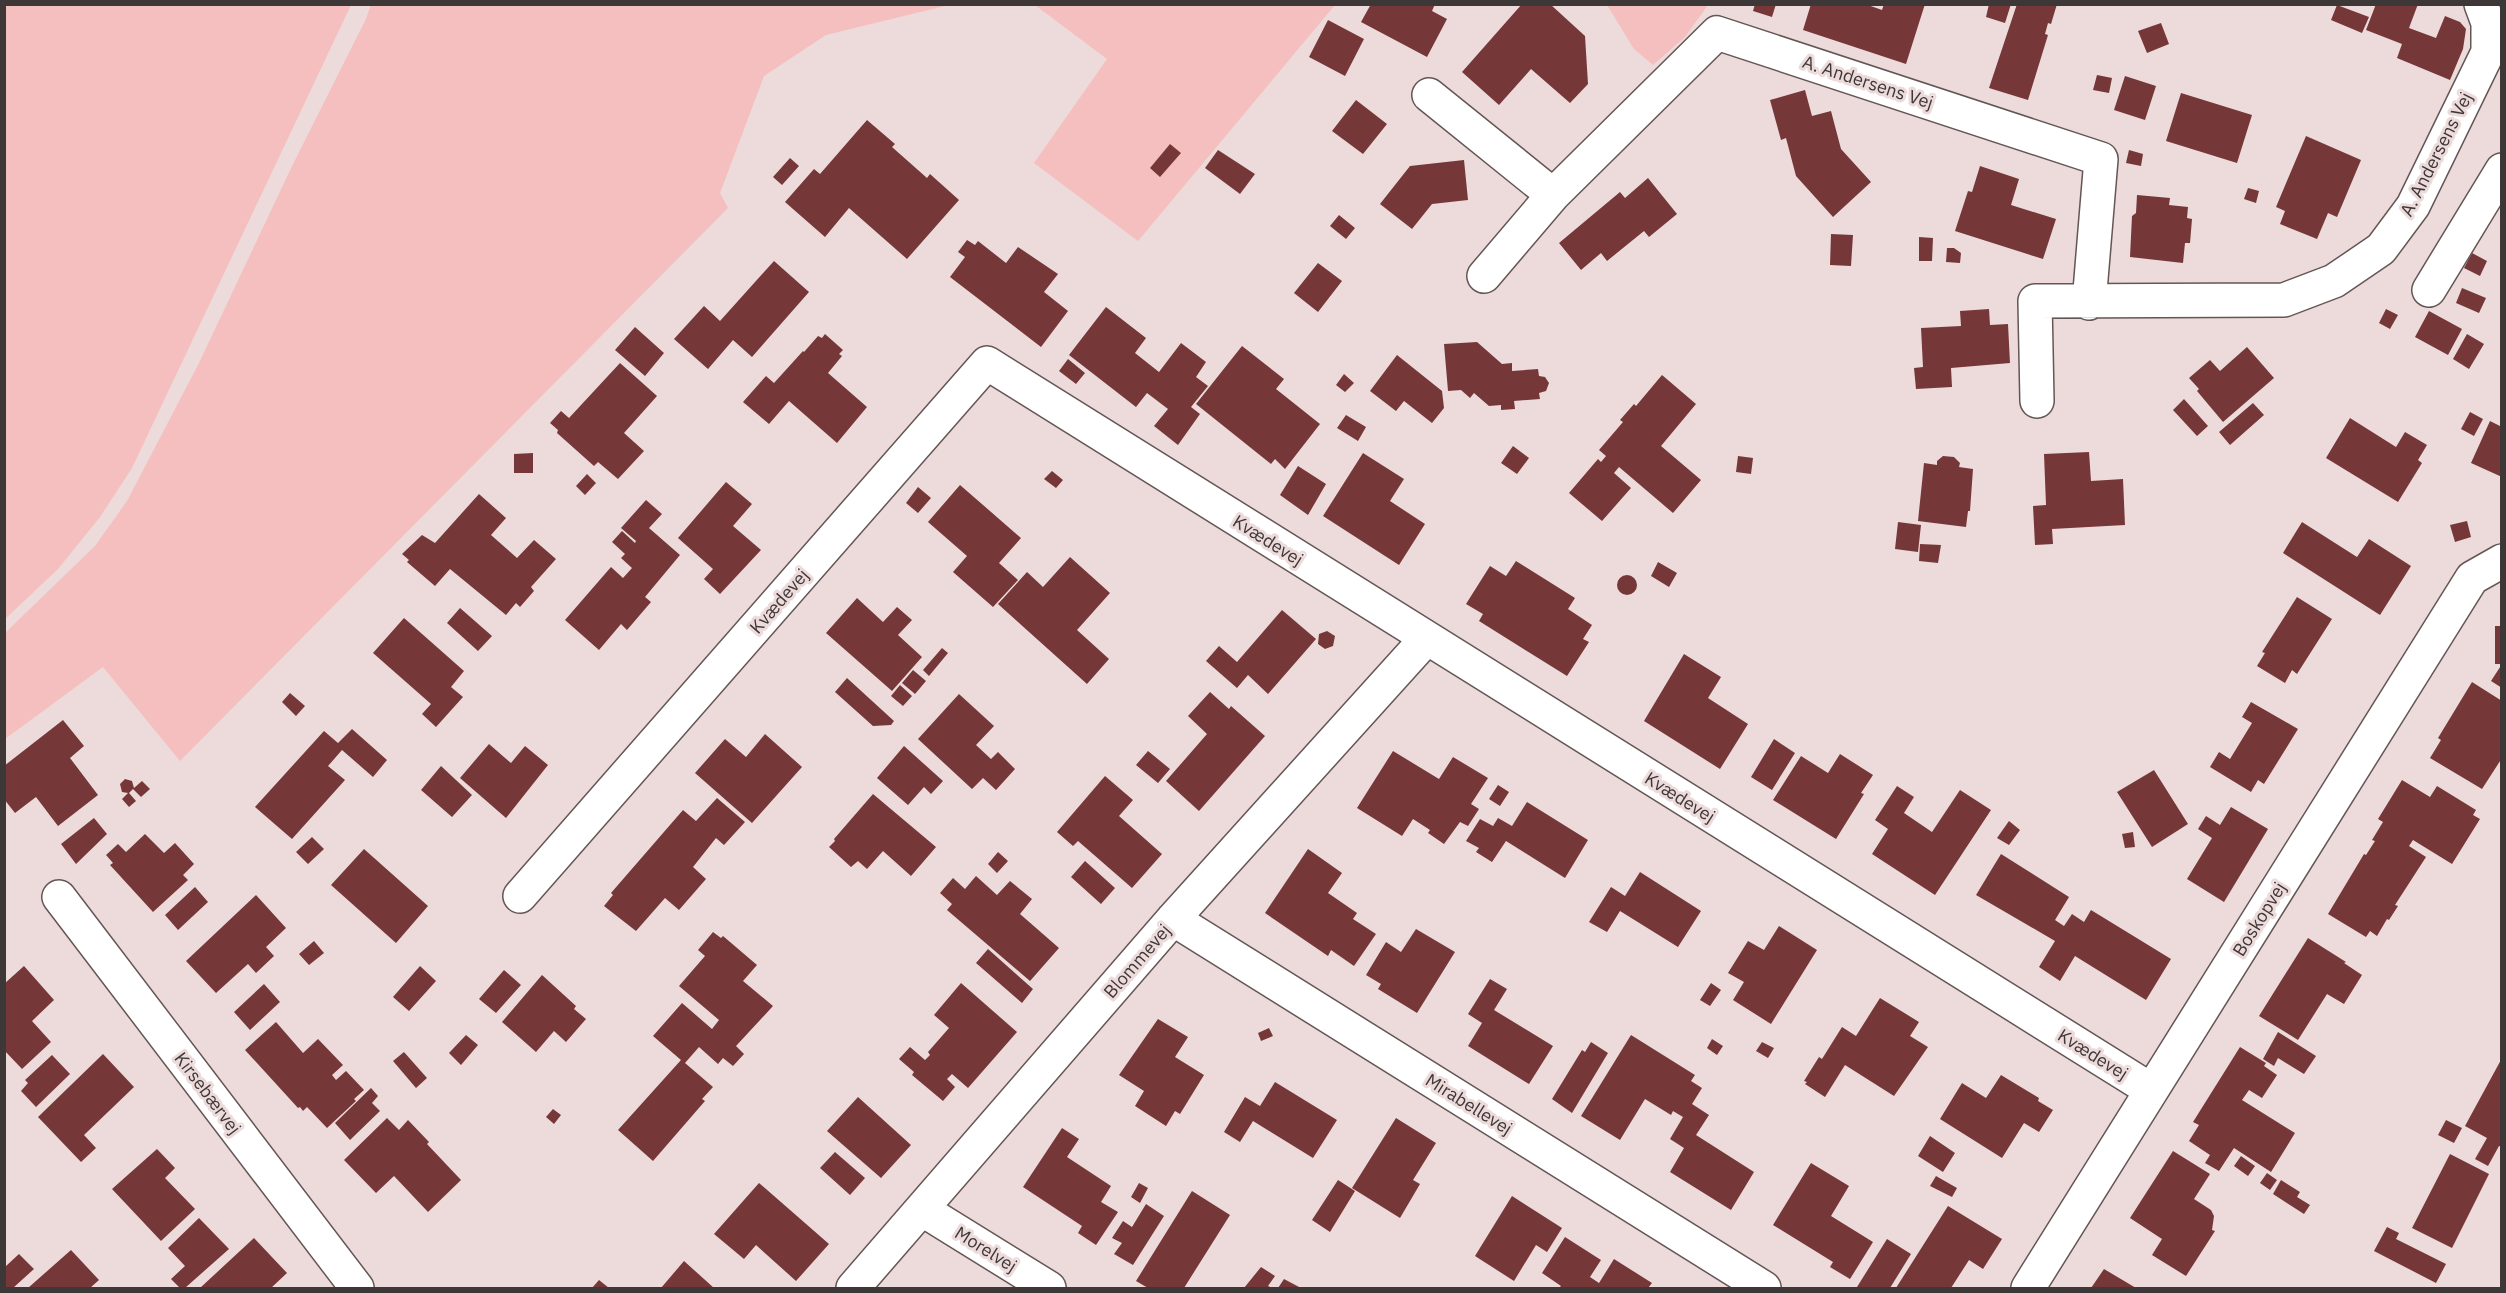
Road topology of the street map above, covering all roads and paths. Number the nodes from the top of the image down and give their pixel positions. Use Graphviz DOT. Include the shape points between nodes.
graph roads {
  1 [pos="2481,4"];
  2 [pos="1429,95"];
  3 [pos="2502,170"];
  4 [pos="1552,195"];
  5 [pos="1484,276"];
  6 [pos="2429,290"];
  7 [pos="2089,303"];
  8 [pos="2037,401"];
  9 [pos="2502,561"];
  10 [pos="1426,639"];
  11 [pos="520,896"];
  12 [pos="58,897"];
  13 [pos="1173,919"];
  14 [pos="2151,1090"];
  15 [pos="922,1210"];
  16 [pos="357,1288"];
  17 [pos="853,1288"];
  18 [pos="1048,1288"];
  19 [pos="1764,1288"];
  20 [pos="2028,1288"];
  1 -- 7 [label="street, A. Andersens Vej" via="2488,23 2488,52 2413,206 2381,249 2334,281 2284,300"];
  2 -- 4 [label="street"];
  3 -- 6 [label="street"];
  4 -- 5 [label="street, A. Andersens Vej"];
  4 -- 7 [label="street, A. Andersens Vej" via="1717,33 2101,159"];
  7 -- 8 [label="street, A. Andersens Vej" via="2035,301"];
  9 -- 14 [label="street, Boskopvej" via="2472,578"];
  10 -- 11 [label="street, Kvædevej" via="987,363"];
  10 -- 13 [label="street, Blommevej"];
  10 -- 14 [label="street, Kvædevej"];
  12 -- 16 [label="street, Kirsebærvej"];
  13 -- 15 [label="street, Blommevej"];
  13 -- 19 [label="street, Mirabellevej"];
  14 -- 20 [label="street, Boskopvej"];
  15 -- 17 [label="street, Blommevej"];
  15 -- 18 [label="street, Morelvej"];
}
